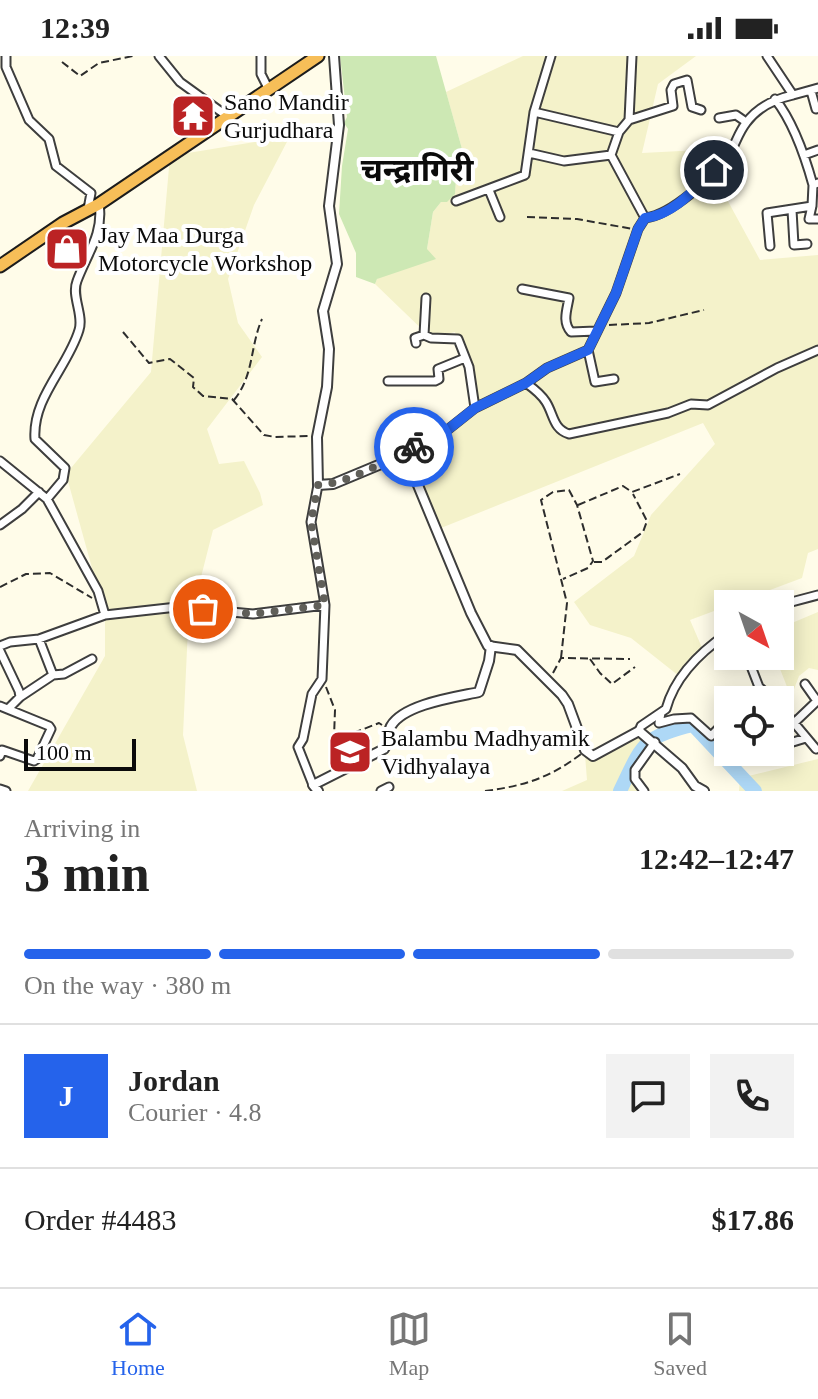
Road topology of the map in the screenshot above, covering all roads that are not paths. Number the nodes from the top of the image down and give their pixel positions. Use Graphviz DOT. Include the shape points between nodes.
graph roads {
  1 [pos="6,56"];
  2 [pos="159,56"];
  3 [pos="261,56"];
  4 [pos="318,56"];
  5 [pos="334,56"];
  6 [pos="551,56"];
  7 [pos="632,56"];
  8 [pos="767,56"];
  9 [pos="268,88"];
  10 [pos="815,90"];
  11 [pos="700,91"];
  12 [pos="691,94"];
  13 [pos="793,95"];
  14 [pos="775,99"];
  15 [pos="816,109"];
  16 [pos="701,110"];
  17 [pos="534,112"];
  18 [pos="227,116"];
  19 [pos="719,118"];
  20 [pos="629,120"];
  21 [pos="746,122"];
  22 [pos="619,132"];
  23 [pos="818,150"];
  24 [pos="529,153"];
  25 [pos="611,155"];
  26 [pos="804,155"];
  27 [pos="816,184"];
  28 [pos="489,190"];
  29 [pos="456,201"];
  30 [pos="99,204"];
  31 [pos="812,206"];
  32 [pos="792,210"];
  33 [pos="87,211"];
  34 [pos="500,217"];
  35 [pos="645,218"];
  36 [pos="74,219"];
  37 [pos="818,219"];
  38 [pos="807,244"];
  39 [pos="770,246"];
  40 [pos="0,266"];
  41 [pos="0,274"];
  42 [pos="522,289"];
  43 [pos="426,298"];
  44 [pos="598,328"];
  45 [pos="424,335"];
  46 [pos="416,343"];
  47 [pos="588,350"];
  48 [pos="818,350"];
  49 [pos="465,358"];
  50 [pos="614,379"];
  51 [pos="388,381"];
  52 [pos="526,383"];
  53 [pos="475,408"];
  54 [pos="405,454"];
  55 [pos="0,461"];
  56 [pos="318,485"];
  57 [pos="39,492"];
  58 [pos="47,499"];
  59 [pos="0,525"];
  60 [pos="818,595"];
  61 [pos="794,601"];
  62 [pos="325,605"];
  63 [pos="105,615"];
  64 [pos="39,639"];
  65 [pos="714,643"];
  66 [pos="491,646"];
  67 [pos="0,648"];
  68 [pos="92,659"];
  69 [pos="53,675"];
  70 [pos="805,684"];
  71 [pos="20,697"];
  72 [pos="4,708"];
  73 [pos="666,709"];
  74 [pos="794,723"];
  75 [pos="714,733"];
  76 [pos="642,734"];
  77 [pos="806,738"];
  78 [pos="655,742"];
  79 [pos="794,742"];
  80 [pos="816,749"];
  81 [pos="1,752"];
  82 [pos="316,788"];
  83 [pos="0,789"];
  84 [pos="6,791"];
  85 [pos="644,791"];
  86 [pos="704,791"];
  1 -- 33 [label="street" via="29,120 49,139 56,166 91,193"];
  2 -- 18 [label="street" via="180,82"];
  3 -- 9 [label="street"];
  4 -- 9 [label="highway"];
  5 -- 56 [label="street" via="339,125 329,206 337,264 323,311 329,349 317,437"];
  6 -- 17 [label="street"];
  7 -- 20 [label="street"];
  8 -- 13 [label="street"];
  9 -- 18 [label="highway"];
  10 -- 13 [label="street"];
  10 -- 15 [label="street"];
  11 -- 12 [label="street"];
  12 -- 16 [label="street" via="692,107"];
  12 -- 20 [label="street" via="687,80 674,84 673,106"];
  13 -- 14 [label="street"];
  14 -- 21 [label="street"];
  14 -- 26 [label="street"];
  17 -- 22 [label="street"];
  17 -- 24 [label="street"];
  18 -- 30 [label="highway"];
  19 -- 21 [label="street" via="736,115"];
  20 -- 22 [label="street"];
  21 -- 35 [label="street" via="728,156 698,186 680,202"];
  22 -- 25 [label="street"];
  23 -- 26 [label="street"];
  24 -- 25 [label="street" via="564,161"];
  24 -- 28 [label="street" via="525,175"];
  25 -- 35 [label="street"];
  26 -- 27 [label="street"];
  27 -- 31 [label="street"];
  28 -- 29 [label="street"];
  28 -- 34 [label="street"];
  30 -- 33 [label="highway"];
  30 -- 58 [label="street" via="99,225 75,284 80,327 55,374 34,432 65,468 63,480"];
  31 -- 32 [label="street"];
  31 -- 37 [label="street" via="809,219"];
  32 -- 38 [label="street" via="794,245"];
  32 -- 39 [label="street" via="767,213"];
  33 -- 36 [label="highway"];
  35 -- 44 [label="street"];
  36 -- 40 [label="highway"];
  36 -- 41 [label="highway"];
  42 -- 44 [label="street" via="569,298 565,320 571,332"];
  43 -- 45 [label="street"];
  44 -- 47 [label="street"];
  45 -- 46 [label="street" via="415,338"];
  45 -- 49 [label="street" via="455,338"];
  47 -- 50 [label="street" via="595,382"];
  47 -- 52 [label="street"];
  48 -- 52 [label="street" via="708,405 691,404 569,434 562,432 547,403"];
  49 -- 51 [label="street" via="438,369 435,381"];
  49 -- 53 [label="street"];
  52 -- 53 [label="street"];
  53 -- 54 [label="street"];
  54 -- 56 [label="street" via="333,484"];
  54 -- 66 [label="street" via="471,613"];
  55 -- 57 [label="street"];
  56 -- 62 [label="street" via="311,522"];
  57 -- 58 [label="street"];
  57 -- 59 [label="street"];
  58 -- 63 [label="street" via="98,591"];
  60 -- 61 [label="street"];
  62 -- 63 [label="street" via="253,614 177,607"];
  62 -- 82 [label="street" via="322,679 312,694 298,747"];
  63 -- 64 [label="street"];
  64 -- 67 [label="street"];
  64 -- 69 [label="street"];
  65 -- 73 [label="street" via="679,676"];
  66 -- 76 [label="street" via="517,650 548,681 568,704 585,750 593,756"];
  66 -- 82 [label="street" via="479,692 423,705 397,719 384,749"];
  67 -- 71 [label="street"];
  68 -- 69 [label="street"];
  69 -- 71 [label="street"];
  70 -- 74 [label="street" via="817,701"];
  71 -- 72 [label="street"];
  72 -- 81 [label="street" via="51,729 34,761"];
  73 -- 75 [label="street" via="659,723 691,718 711,736"];
  73 -- 76 [label="street" via="641,726"];
  74 -- 77 [label="street"];
  76 -- 78 [label="street"];
  77 -- 79 [label="street"];
  77 -- 80 [label="street"];
  78 -- 85 [label="street" via="635,770"];
  78 -- 86 [label="street"];
  83 -- 84 [label="street"];
}
